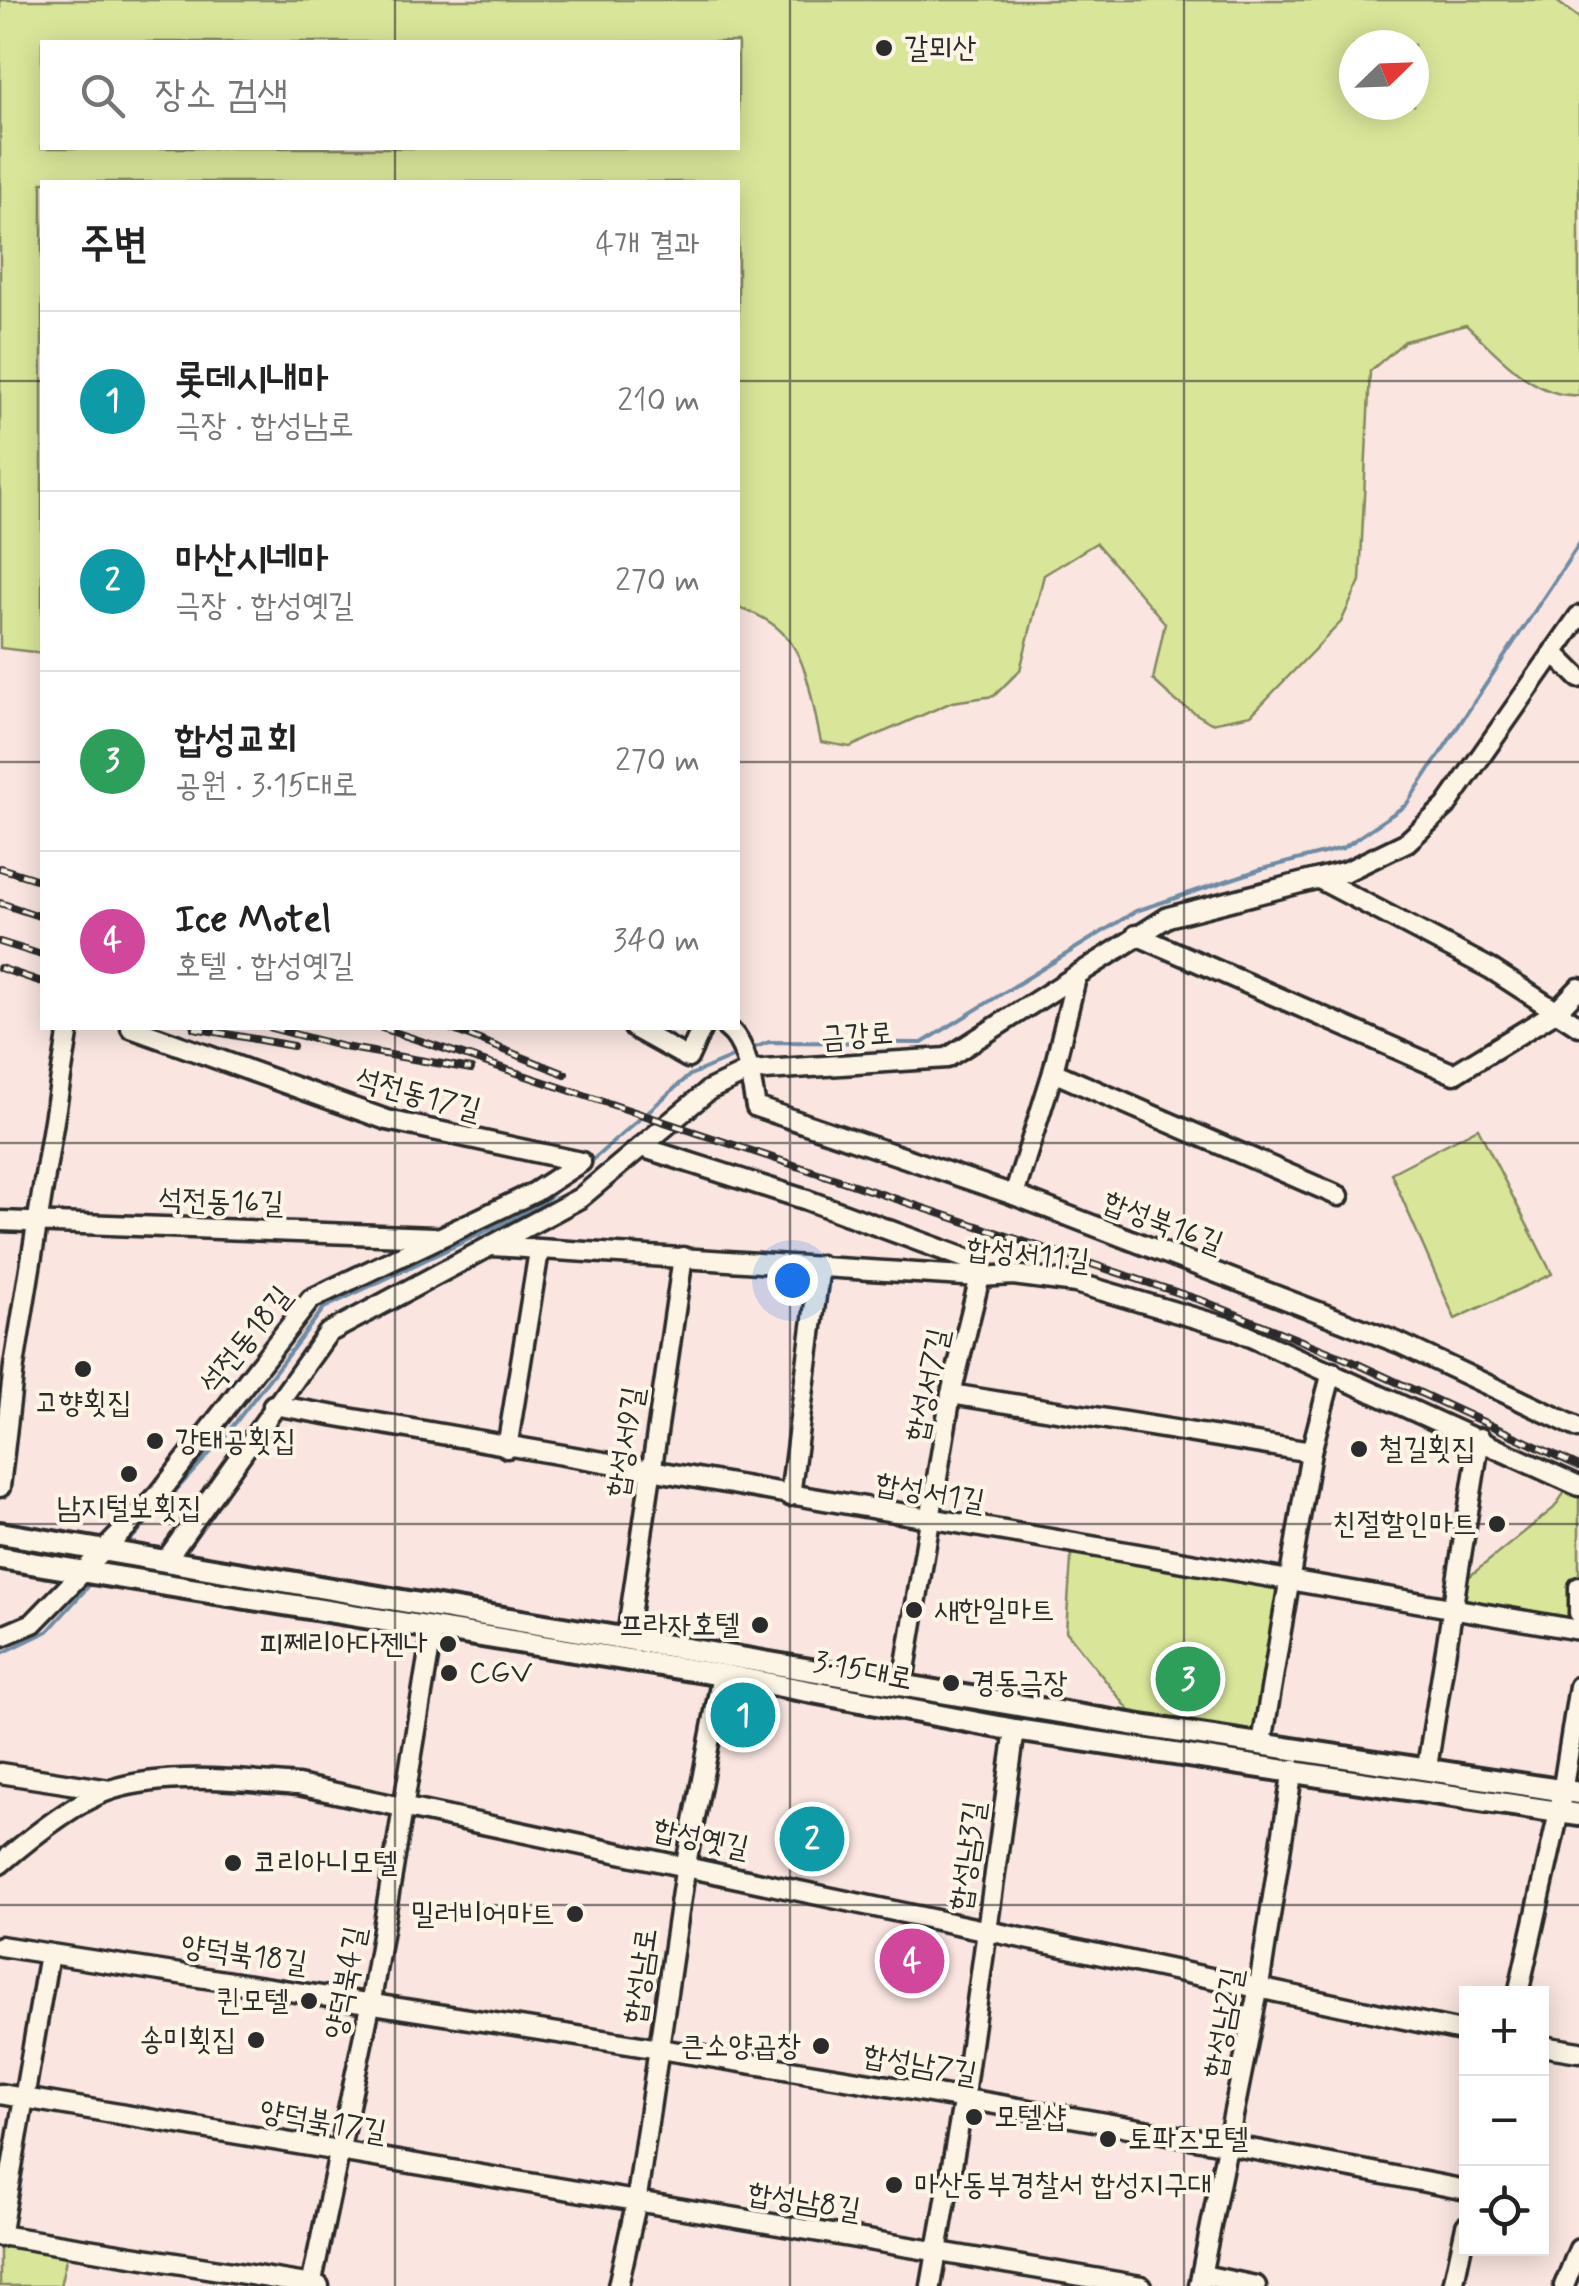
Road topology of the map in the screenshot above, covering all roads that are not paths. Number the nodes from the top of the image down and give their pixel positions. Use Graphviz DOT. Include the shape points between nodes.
graph roads {
  1 [pos="1579,616"];
  2 [pos="1553,652"];
  3 [pos="1579,678"];
  4 [pos="1319,879"];
  5 [pos="1136,936"];
  6 [pos="1076,978"];
  7 [pos="1579,988"];
  8 [pos="1557,1011"];
  9 [pos="1579,1026"];
  10 [pos="69,1030"];
  11 [pos="137,1030"];
  12 [pos="638,1030"];
  13 [pos="701,1030"];
  14 [pos="732,1034"];
  15 [pos="748,1068"];
  16 [pos="1053,1072"];
  17 [pos="640,1147"];
  18 [pos="581,1162"];
  19 [pos="1014,1195"];
  20 [pos="1339,1196"];
  21 [pos="0,1221"];
  22 [pos="36,1222"];
  23 [pos="440,1237"];
  24 [pos="492,1246"];
  25 [pos="538,1252"];
  26 [pos="684,1257"];
  27 [pos="820,1266"];
  28 [pos="980,1277"];
  29 [pos="7,1365"];
  30 [pos="1332,1372"];
  31 [pos="952,1394"];
  32 [pos="273,1405"];
  33 [pos="1579,1428"];
  34 [pos="1480,1438"];
  35 [pos="507,1448"];
  36 [pos="1311,1452"];
  37 [pos="648,1471"];
  38 [pos="0,1486"];
  39 [pos="1579,1486"];
  40 [pos="790,1496"];
  41 [pos="931,1522"];
  42 [pos="0,1532"];
  43 [pos="105,1552"];
  44 [pos="0,1558"];
  45 [pos="158,1558"];
  46 [pos="86,1572"];
  47 [pos="1288,1582"];
  48 [pos="1579,1587"];
  49 [pos="1450,1609"];
  50 [pos="1579,1613"];
  51 [pos="433,1628"];
  52 [pos="1579,1630"];
  53 [pos="627,1636"];
  54 [pos="0,1637"];
  55 [pos="722,1675"];
  56 [pos="903,1682"];
  57 [pos="1579,1686"];
  58 [pos="1014,1730"];
  59 [pos="1262,1743"];
  60 [pos="1427,1767"];
  61 [pos="1293,1768"];
  62 [pos="0,1772"];
  63 [pos="110,1790"];
  64 [pos="1570,1803"];
  65 [pos="405,1810"];
  66 [pos="0,1864"];
  67 [pos="686,1864"];
  68 [pos="986,1928"];
  69 [pos="0,1946"];
  70 [pos="48,1954"];
  71 [pos="1259,1986"];
  72 [pos="1520,1986"];
  73 [pos="371,2002"];
  74 [pos="1459,2030"];
  75 [pos="659,2045"];
  76 [pos="1549,2047"];
  77 [pos="1579,2052"];
  78 [pos="0,2094"];
  79 [pos="26,2097"];
  80 [pos="963,2102"];
  81 [pos="1230,2143"];
  82 [pos="339,2154"];
  83 [pos="1459,2189"];
  84 [pos="636,2204"];
  85 [pos="0,2236"];
  86 [pos="1579,2249"];
  87 [pos="936,2250"];
  88 [pos="1460,2256"];
  89 [pos="1201,2281"];
  90 [pos="314,2286"];
  91 [pos="618,2286"];
  92 [pos="930,2286"];
  93 [pos="1141,2286"];
  94 [pos="1256,2286"];
  95 [pos="1453,2286"];
  96 [pos="1564,2286"];
  1 -- 2 [label="street, 금강로"];
  2 -- 3 [label="street"];
  2 -- 4 [label="street, 금강로" via="1446,806 1407,842"];
  4 -- 5 [label="street, 금강로" via="1168,917"];
  4 -- 8 [label="street"];
  5 -- 6 [label="street, 금강로"];
  5 -- 8 [label="street" via="1454,1074"];
  6 -- 15 [label="street, 금강로" via="947,1058"];
  6 -- 16 [label="street"];
  7 -- 8 [label="street"];
  8 -- 9 [label="street"];
  10 -- 22 [label="street"];
  11 -- 18 [label="street, 석전동17길" via="387,1120"];
  12 -- 13 [label="street" via="688,1058"];
  14 -- 15 [label="street"];
  15 -- 17 [label="street, 금강로" via="709,1090"];
  15 -- 19 [label="street, 합성북16길" via="756,1107"];
  16 -- 19 [label="street"];
  16 -- 20 [label="street"];
  17 -- 24 [label="street, 금강로" via="580,1198"];
  17 -- 28 [label="street" via="970,1260"];
  18 -- 23 [label="street, 석전동18길"];
  19 -- 33 [label="street, 합성북16길" via="1399,1343"];
  21 -- 22 [label="street, 석전동16길"];
  22 -- 23 [label="street, 석전동16길"];
  22 -- 29 [label="street"];
  23 -- 43 [label="street, 석전동18길" via="311,1299 160,1494"];
  24 -- 25 [label="street, 합성서11길"];
  24 -- 32 [label="street, 금강로" via="328,1333"];
  25 -- 26 [label="street, 합성서11길"];
  25 -- 35 [label="street"];
  26 -- 27 [label="street, 합성서11길"];
  26 -- 37 [label="street, 합성서9길"];
  27 -- 28 [label="street, 합성서11길"];
  27 -- 40 [label="street"];
  28 -- 30 [label="street, 합성서11길" via="1076,1284 1233,1328"];
  28 -- 31 [label="street, 합성서7길"];
  29 -- 38 [label="street"];
  30 -- 34 [label="street, 합성서11길"];
  30 -- 36 [label="street"];
  31 -- 36 [label="street"];
  31 -- 41 [label="street, 합성서7길"];
  32 -- 35 [label="street, 합성서1길"];
  32 -- 45 [label="street, 금강로"];
  34 -- 39 [label="street, 합성서11길"];
  34 -- 49 [label="street"];
  35 -- 37 [label="street, 합성서1길"];
  36 -- 47 [label="street"];
  37 -- 40 [label="street, 합성서1길"];
  37 -- 53 [label="street, 합성서9길"];
  40 -- 41 [label="street, 합성서1길"];
  41 -- 47 [label="street, 합성서1길"];
  41 -- 56 [label="street, 합성서7길"];
  42 -- 43 [label="main road"];
  43 -- 45 [label="main road, 3·15대로"];
  43 -- 46 [label="street, 석전동18길"];
  44 -- 46 [label="main road"];
  45 -- 53 [label="main road, 3·15대로"];
  46 -- 51 [label="main road, 3·15대로"];
  46 -- 54 [label="street, 석전동18길" via="33,1623"];
  47 -- 49 [label="street, 합성서1길"];
  47 -- 59 [label="street"];
  48 -- 50 [label="street"];
  49 -- 52 [label="street, 합성서1길"];
  49 -- 60 [label="street"];
  51 -- 55 [label="main road, 3·15대로"];
  51 -- 65 [label="street, 양덕북4길"];
  53 -- 56 [label="main road, 3·15대로"];
  55 -- 58 [label="main road, 3·15대로"];
  55 -- 67 [label="street, 합성남로"];
  56 -- 59 [label="main road, 3·15대로"];
  57 -- 64 [label="street"];
  58 -- 61 [label="main road, 3·15대로"];
  58 -- 68 [label="street, 합성남3길"];
  59 -- 60 [label="main road, 3·15대로"];
  60 -- 64 [label="main road, 3·15대로"];
  61 -- 64 [label="main road, 3·15대로"];
  61 -- 71 [label="street, 합성남2길"];
  62 -- 63 [label="street"];
  63 -- 65 [label="street, 합성옛길" via="224,1779 298,1785"];
  63 -- 66 [label="street, 합성옛길" via="37,1833"];
  64 -- 72 [label="street"];
  65 -- 67 [label="street, 합성옛길"];
  65 -- 73 [label="street, 양덕북4길"];
  67 -- 68 [label="street, 합성옛길"];
  67 -- 75 [label="street, 합성남로"];
  68 -- 71 [label="street, 합성옛길"];
  68 -- 80 [label="street, 합성남3길"];
  69 -- 70 [label="street, 양덕북18길"];
  70 -- 73 [label="street, 양덕북18길"];
  70 -- 79 [label="street"];
  71 -- 74 [label="street, 합성옛길"];
  71 -- 81 [label="street, 합성남2길"];
  73 -- 75 [label="street, 양덕북18길"];
  73 -- 82 [label="street, 양덕북4길"];
  75 -- 80 [label="street, 합성남7길"];
  75 -- 84 [label="street, 합성남로"];
  76 -- 77 [label="street"];
  78 -- 79 [label="street, 양덕북17길"];
  79 -- 82 [label="street, 양덕북17길"];
  79 -- 85 [label="street"];
  80 -- 81 [label="street, 합성남7길"];
  80 -- 87 [label="street, 합성남3길"];
  81 -- 83 [label="street, 합성남7길"];
  81 -- 89 [label="street, 합성남2길"];
  82 -- 84 [label="street, 양덕북17길"];
  82 -- 90 [label="street, 양덕북4길"];
  84 -- 87 [label="street, 합성남8길"];
  84 -- 91 [label="street, 합성남로"];
  85 -- 90 [label="street"];
  86 -- 96 [label="street"];
  87 -- 92 [label="street, 합성남3길"];
  87 -- 93 [label="street, 합성남8길"];
  88 -- 95 [label="street"];
  89 -- 94 [label="street"];
}
